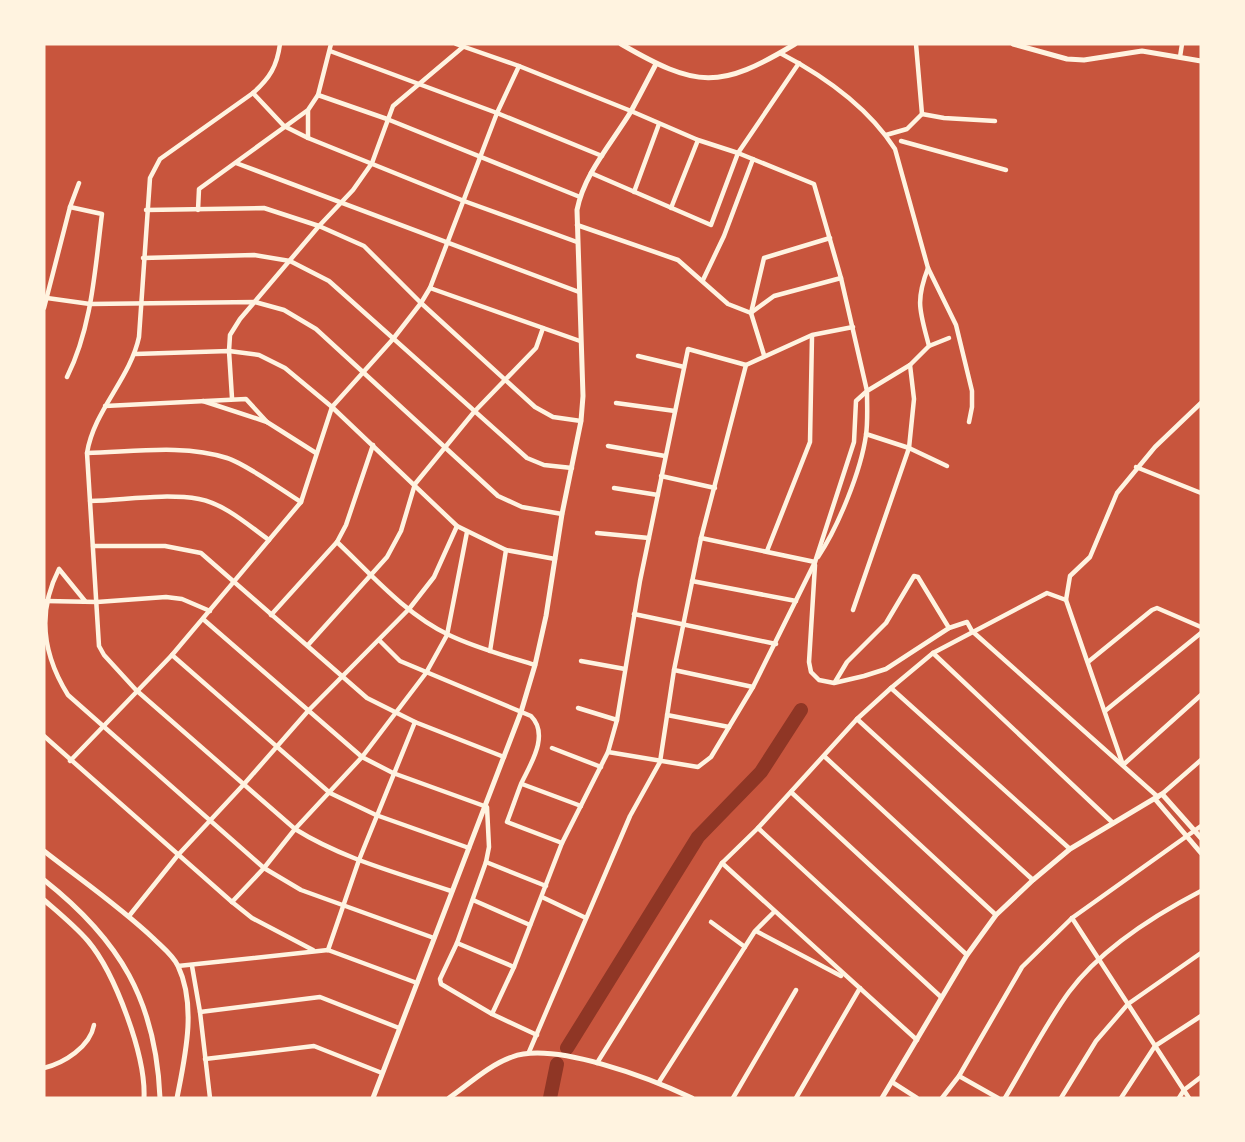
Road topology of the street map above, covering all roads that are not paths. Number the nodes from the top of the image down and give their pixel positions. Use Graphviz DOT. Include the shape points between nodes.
graph roads {
  1 [pos="280,44"];
  2 [pos="331,44"];
  3 [pos="456,44"];
  4 [pos="476,44"];
  5 [pos="621,44"];
  6 [pos="795,44"];
  7 [pos="916,44"];
  8 [pos="1013,44"];
  9 [pos="1182,44"];
  10 [pos="463,47"];
  11 [pos="473,50"];
  12 [pos="330,51"];
  13 [pos="780,53"];
  14 [pos="1180,57"];
  15 [pos="1201,61"];
  16 [pos="799,63"];
  17 [pos="656,64"];
  18 [pos="519,66"];
  19 [pos="419,83"];
  20 [pos="253,93"];
  21 [pos="318,95"];
  22 [pos="308,110"];
  23 [pos="631,111"];
  24 [pos="497,113"];
  25 [pos="922,114"];
  26 [pos="387,119"];
  27 [pos="995,121"];
  28 [pos="659,124"];
  29 [pos="284,126"];
  30 [pos="907,129"];
  31 [pos="886,135"];
  32 [pos="308,138"];
  33 [pos="698,140"];
  34 [pos="901,141"];
  35 [pos="895,149"];
  36 [pos="738,153"];
  37 [pos="480,156"];
  38 [pos="602,156"];
  39 [pos="753,159"];
  40 [pos="236,163"];
  41 [pos="372,163"];
  42 [pos="1006,170"];
  43 [pos="591,173"];
  44 [pos="79,183"];
  45 [pos="634,192"];
  46 [pos="580,197"];
  47 [pos="464,201"];
  48 [pos="343,202"];
  49 [pos="71,207"];
  50 [pos="671,208"];
  51 [pos="198,210"];
  52 [pos="146,211"];
  53 [pos="576,225"];
  54 [pos="319,226"];
  55 [pos="830,238"];
  56 [pos="448,242"];
  57 [pos="577,242"];
  58 [pos="143,258"];
  59 [pos="290,261"];
  60 [pos="928,268"];
  61 [pos="841,278"];
  62 [pos="703,280"];
  63 [pos="429,288"];
  64 [pos="579,292"];
  65 [pos="47,298"];
  66 [pos="255,302"];
  67 [pos="421,303"];
  68 [pos="90,304"];
  69 [pos="141,305"];
  70 [pos="44,308"];
  71 [pos="751,313"];
  72 [pos="853,327"];
  73 [pos="543,328"];
  74 [pos="812,335"];
  75 [pos="949,338"];
  76 [pos="393,339"];
  77 [pos="580,341"];
  78 [pos="929,346"];
  79 [pos="229,351"];
  80 [pos="135,354"];
  81 [pos="764,355"];
  82 [pos="638,356"];
  83 [pos="746,365"];
  84 [pos="910,365"];
  85 [pos="684,367"];
  86 [pos="362,372"];
  87 [pos="67,377"];
  88 [pos="505,379"];
  89 [pos="867,391"];
  90 [pos="232,398"];
  91 [pos="199,400"];
  92 [pos="616,403"];
  93 [pos="1201,403"];
  94 [pos="104,406"];
  95 [pos="332,407"];
  96 [pos="674,411"];
  97 [pos="474,412"];
  98 [pos="581,421"];
  99 [pos="267,422"];
  100 [pos="969,422"];
  101 [pos="866,434"];
  102 [pos="854,442"];
  103 [pos="373,445"];
  104 [pos="608,446"];
  105 [pos="863,447"];
  106 [pos="443,448"];
  107 [pos="909,448"];
  108 [pos="88,453"];
  109 [pos="316,453"];
  110 [pos="665,456"];
  111 [pos="947,466"];
  112 [pos="1136,467"];
  113 [pos="572,468"];
  114 [pos="661,476"];
  115 [pos="415,484"];
  116 [pos="614,488"];
  117 [pos="715,488"];
  118 [pos="1201,493"];
  119 [pos="658,495"];
  120 [pos="90,501"];
  121 [pos="301,502"];
  122 [pos="562,514"];
  123 [pos="457,526"];
  124 [pos="467,532"];
  125 [pos="597,533"];
  126 [pos="649,538"];
  127 [pos="701,538"];
  128 [pos="269,541"];
  129 [pos="337,542"];
  130 [pos="93,546"];
  131 [pos="506,550"];
  132 [pos="767,551"];
  133 [pos="555,559"];
  134 [pos="815,562"];
  135 [pos="373,575"];
  136 [pos="234,581"];
  137 [pos="692,581"];
  138 [pos="1066,600"];
  139 [pos="46,601"];
  140 [pos="85,601"];
  141 [pos="796,601"];
  142 [pos="97,602"];
  143 [pos="409,609"];
  144 [pos="853,610"];
  145 [pos="210,611"];
  146 [pos="44,612"];
  147 [pos="634,614"];
  148 [pos="271,615"];
  149 [pos="202,619"];
  150 [pos="683,624"];
  151 [pos="949,628"];
  152 [pos="1201,628"];
  153 [pos="972,631"];
  154 [pos="1201,633"];
  155 [pos="447,635"];
  156 [pos="379,640"];
  157 [pos="776,644"];
  158 [pos="308,645"];
  159 [pos="490,651"];
  160 [pos="933,653"];
  161 [pos="172,654"];
  162 [pos="581,662"];
  163 [pos="1088,662"];
  164 [pos="535,665"];
  165 [pos="625,668"];
  166 [pos="674,670"];
  167 [pos="426,673"];
  168 [pos="343,676"];
  169 [pos="834,683"];
  170 [pos="753,687"];
  171 [pos="891,688"];
  172 [pos="136,690"];
  173 [pos="1201,695"];
  174 [pos="578,708"];
  175 [pos="308,711"];
  176 [pos="1105,711"];
  177 [pos="521,712"];
  178 [pos="396,714"];
  179 [pos="667,715"];
  180 [pos="857,719"];
  181 [pos="617,720"];
  182 [pos="415,722"];
  183 [pos="103,725"];
  184 [pos="729,727"];
  185 [pos="44,736"];
  186 [pos="277,748"];
  187 [pos="552,748"];
  188 [pos="608,752"];
  189 [pos="824,756"];
  190 [pos="362,757"];
  191 [pos="505,758"];
  192 [pos="1201,760"];
  193 [pos="70,761"];
  194 [pos="660,762"];
  195 [pos="1123,765"];
  196 [pos="601,767"];
  197 [pos="393,773"];
  198 [pos="245,783"];
  199 [pos="522,784"];
  200 [pos="791,792"];
  201 [pos="330,793"];
  202 [pos="1158,797"];
  203 [pos="581,806"];
  204 [pos="487,807"];
  205 [pos="376,815"];
  206 [pos="210,820"];
  207 [pos="1114,824"];
  208 [pos="1201,826"];
  209 [pos="758,828"];
  210 [pos="295,829"];
  211 [pos="1195,831"];
  212 [pos="1188,837"];
  213 [pos="1201,838"];
  214 [pos="562,843"];
  215 [pos="469,848"];
  216 [pos="1070,849"];
  217 [pos="44,851"];
  218 [pos="1201,853"];
  219 [pos="178,855"];
  220 [pos="359,860"];
  221 [pos="486,862"];
  222 [pos="722,863"];
  223 [pos="264,868"];
  224 [pos="44,880"];
  225 [pos="1032,880"];
  226 [pos="546,886"];
  227 [pos="451,891"];
  228 [pos="1201,891"];
  229 [pos="542,897"];
  230 [pos="44,900"];
  231 [pos="473,900"];
  232 [pos="232,902"];
  233 [pos="344,904"];
  234 [pos="774,912"];
  235 [pos="996,915"];
  236 [pos="129,916"];
  237 [pos="586,918"];
  238 [pos="1072,918"];
  239 [pos="711,922"];
  240 [pos="530,925"];
  241 [pos="755,931"];
  242 [pos="434,938"];
  243 [pos="457,943"];
  244 [pos="745,947"];
  245 [pos="313,950"];
  246 [pos="328,950"];
  247 [pos="1201,953"];
  248 [pos="967,955"];
  249 [pos="1099,958"];
  250 [pos="178,966"];
  251 [pos="192,966"];
  252 [pos="514,967"];
  253 [pos="848,979"];
  254 [pos="416,983"];
  255 [pos="860,988"];
  256 [pos="796,990"];
  257 [pos="942,997"];
  258 [pos="1128,1004"];
  259 [pos="200,1012"];
  260 [pos="492,1014"];
  261 [pos="1201,1016"];
  262 [pos="94,1025"];
  263 [pos="399,1028"];
  264 [pos="537,1035"];
  265 [pos="917,1040"];
  266 [pos="1155,1046"];
  267 [pos="528,1052"];
  268 [pos="205,1059"];
  269 [pos="596,1064"];
  270 [pos="44,1068"];
  271 [pos="382,1073"];
  272 [pos="959,1076"];
  273 [pos="1201,1077"];
  274 [pos="659,1082"];
  275 [pos="892,1082"];
  276 [pos="1184,1090"];
  277 [pos="144,1098"];
  278 [pos="160,1098"];
  279 [pos="177,1098"];
  280 [pos="210,1098"];
  281 [pos="373,1098"];
  282 [pos="449,1098"];
  283 [pos="692,1098"];
  284 [pos="733,1098"];
  285 [pos="796,1098"];
  286 [pos="882,1098"];
  287 [pos="917,1098"];
  288 [pos="942,1098"];
  289 [pos="998,1098"];
  290 [pos="1005,1098"];
  291 [pos="1061,1098"];
  292 [pos="1121,1098"];
  293 [pos="1179,1098"];
  294 [pos="1189,1098"];
  1 -- 20 [label="street" via="272,74"];
  2 -- 12 [label="street"];
  3 -- 10 [label="street"];
  4 -- 11 [label="street"];
  5 -- 17 [label="street"];
  6 -- 13 [label="street"];
  7 -- 25 [label="street"];
  8 -- 14 [label="street" via="1076,60 1142,51"];
  9 -- 14 [label="street"];
  10 -- 11 [label="street"];
  10 -- 19 [label="street"];
  11 -- 18 [label="street"];
  12 -- 19 [label="street"];
  12 -- 21 [label="street"];
  13 -- 16 [label="street"];
  13 -- 17 [label="street" via="732,75 714,78 693,78"];
  14 -- 15 [label="street"];
  16 -- 31 [label="street" via="860,107"];
  16 -- 36 [label="street"];
  17 -- 23 [label="street"];
  18 -- 23 [label="street"];
  18 -- 24 [label="street"];
  19 -- 24 [label="street"];
  19 -- 26 [label="street" via="393,106"];
  20 -- 29 [label="street"];
  20 -- 52 [label="street" via="160,159 150,178"];
  21 -- 22 [label="street"];
  21 -- 26 [label="street"];
  22 -- 29 [label="street"];
  22 -- 32 [label="street"];
  23 -- 28 [label="street"];
  23 -- 38 [label="street"];
  24 -- 37 [label="street"];
  24 -- 38 [label="street"];
  25 -- 27 [label="street"];
  25 -- 30 [label="street"];
  26 -- 37 [label="street"];
  26 -- 41 [label="street"];
  28 -- 33 [label="street"];
  28 -- 45 [label="street"];
  29 -- 32 [label="street"];
  29 -- 40 [label="street"];
  30 -- 31 [label="street"];
  30 -- 34 [label="street"];
  31 -- 35 [label="street"];
  32 -- 41 [label="street"];
  33 -- 36 [label="street"];
  33 -- 50 [label="street"];
  34 -- 35 [label="street"];
  34 -- 42 [label="street"];
  35 -- 60 [label="street"];
  36 -- 39 [label="street"];
  36 -- 50 [label="street" via="711,225"];
  37 -- 46 [label="street"];
  37 -- 47 [label="street"];
  38 -- 43 [label="street"];
  39 -- 55 [label="street" via="814,184"];
  39 -- 62 [label="street"];
  40 -- 48 [label="street"];
  40 -- 51 [label="street" via="199,189"];
  41 -- 47 [label="street"];
  41 -- 48 [label="street"];
  43 -- 45 [label="street"];
  43 -- 46 [label="street"];
  44 -- 49 [label="street"];
  45 -- 50 [label="street"];
  46 -- 53 [label="street"];
  47 -- 56 [label="street"];
  47 -- 57 [label="street"];
  48 -- 54 [label="street"];
  48 -- 56 [label="street"];
  49 -- 65 [label="street"];
  49 -- 68 [label="street" via="102,214"];
  51 -- 52 [label="street"];
  51 -- 54 [label="street" via="264,208"];
  52 -- 58 [label="street"];
  53 -- 57 [label="street"];
  53 -- 62 [label="street" via="678,260"];
  54 -- 59 [label="street"];
  54 -- 67 [label="street" via="364,246"];
  55 -- 61 [label="street"];
  55 -- 71 [label="street" via="764,258"];
  56 -- 63 [label="street"];
  56 -- 64 [label="street"];
  57 -- 64 [label="street"];
  58 -- 59 [label="street" via="254,256"];
  58 -- 69 [label="street"];
  59 -- 66 [label="street"];
  59 -- 76 [label="street" via="329,281"];
  60 -- 78 [label="street" via="919,291"];
  60 -- 100 [label="street" via="957,325 972,391"];
  61 -- 71 [label="street" via="774,296"];
  61 -- 72 [label="street"];
  62 -- 71 [label="street" via="728,304"];
  63 -- 67 [label="street"];
  63 -- 73 [label="street"];
  64 -- 77 [label="street"];
  65 -- 68 [label="street"];
  65 -- 70 [label="street"];
  66 -- 69 [label="street"];
  66 -- 79 [label="street" via="230,335"];
  66 -- 86 [label="street" via="284,310 316,330"];
  67 -- 76 [label="street"];
  67 -- 88 [label="street"];
  68 -- 69 [label="street"];
  68 -- 87 [label="street" via="79,353"];
  69 -- 80 [label="street"];
  71 -- 81 [label="street"];
  72 -- 74 [label="street"];
  72 -- 89 [label="street"];
  73 -- 77 [label="street"];
  73 -- 88 [label="street" via="536,348"];
  74 -- 81 [label="street"];
  74 -- 132 [label="street" via="810,442"];
  75 -- 78 [label="street"];
  76 -- 86 [label="street"];
  76 -- 97 [label="street"];
  77 -- 98 [label="street"];
  78 -- 84 [label="street"];
  79 -- 80 [label="street"];
  79 -- 90 [label="street"];
  79 -- 95 [label="street" via="259,355 285,368"];
  80 -- 94 [label="street"];
  81 -- 83 [label="street"];
  82 -- 85 [label="street"];
  83 -- 85 [label="street" via="688,349"];
  83 -- 117 [label="street"];
  84 -- 89 [label="street"];
  84 -- 107 [label="street" via="914,399"];
  85 -- 96 [label="street"];
  86 -- 95 [label="street"];
  86 -- 106 [label="street"];
  88 -- 97 [label="street"];
  88 -- 98 [label="street" via="552,417"];
  89 -- 101 [label="street"];
  89 -- 102 [label="street" via="856,401"];
  90 -- 91 [label="street"];
  90 -- 99 [label="street" via="246,399"];
  91 -- 94 [label="street"];
  91 -- 99 [label="street"];
  92 -- 96 [label="street"];
  93 -- 112 [label="street"];
  94 -- 108 [label="street" via="90,436"];
  95 -- 103 [label="street"];
  95 -- 109 [label="street"];
  96 -- 110 [label="street"];
  97 -- 106 [label="street"];
  97 -- 113 [label="street" via="527,458"];
  98 -- 113 [label="street"];
  99 -- 109 [label="street"];
  101 -- 105 [label="street"];
  101 -- 107 [label="street"];
  102 -- 105 [label="street"];
  102 -- 134 [label="street"];
  103 -- 115 [label="street"];
  103 -- 129 [label="street"];
  104 -- 110 [label="street"];
  105 -- 134 [label="street" via="832,537"];
  106 -- 115 [label="street"];
  106 -- 122 [label="street" via="498,496 522,507"];
  107 -- 111 [label="street"];
  107 -- 144 [label="street"];
  108 -- 120 [label="street"];
  108 -- 121 [label="street" via="169,450 229,458"];
  109 -- 121 [label="street"];
  110 -- 114 [label="street"];
  112 -- 118 [label="street"];
  112 -- 138 [label="street" via="1117,493 1090,557 1070,576"];
  113 -- 122 [label="street"];
  114 -- 117 [label="street"];
  114 -- 119 [label="street"];
  115 -- 123 [label="street"];
  115 -- 135 [label="street" via="401,531"];
  116 -- 119 [label="street"];
  117 -- 127 [label="street"];
  119 -- 126 [label="street"];
  120 -- 128 [label="street" via="200,499 228,511"];
  120 -- 130 [label="street"];
  121 -- 128 [label="street"];
  122 -- 133 [label="street"];
  123 -- 124 [label="street"];
  123 -- 143 [label="street" via="434,577"];
  124 -- 131 [label="street"];
  124 -- 155 [label="street"];
  125 -- 126 [label="street"];
  126 -- 147 [label="street"];
  127 -- 132 [label="street"];
  127 -- 137 [label="street"];
  128 -- 136 [label="street"];
  129 -- 135 [label="street"];
  129 -- 148 [label="street"];
  130 -- 136 [label="street" via="182,548 201,553"];
  130 -- 142 [label="street"];
  131 -- 133 [label="street"];
  131 -- 159 [label="street"];
  132 -- 134 [label="street"];
  133 -- 164 [label="street"];
  134 -- 141 [label="street"];
  134 -- 169 [label="street" via="809,662 819,680"];
  135 -- 143 [label="street"];
  135 -- 158 [label="street"];
  136 -- 145 [label="street"];
  136 -- 148 [label="street"];
  137 -- 141 [label="street"];
  137 -- 150 [label="street"];
  138 -- 153 [label="street" via="1047,593"];
  138 -- 163 [label="street"];
  139 -- 140 [label="street"];
  139 -- 140 [label="street" via="59,569"];
  139 -- 146 [label="street"];
  140 -- 142 [label="street"];
  141 -- 157 [label="street"];
  142 -- 145 [label="street" via="166,597"];
  142 -- 172 [label="street" via="99,646"];
  143 -- 155 [label="street"];
  143 -- 156 [label="street"];
  145 -- 149 [label="street"];
  146 -- 183 [label="street" via="54,672 68,695"];
  147 -- 150 [label="street"];
  147 -- 165 [label="street"];
  148 -- 158 [label="street"];
  149 -- 161 [label="street"];
  149 -- 175 [label="street"];
  150 -- 157 [label="street"];
  150 -- 166 [label="street"];
  151 -- 153 [label="street" via="967,622"];
  151 -- 169 [label="street" via="886,669"];
  151 -- 169 [label="street" via="914,576 886,623 847,662"];
  152 -- 163 [label="street" via="1157,608"];
  153 -- 160 [label="street"];
  153 -- 195 [label="street"];
  154 -- 176 [label="street"];
  155 -- 159 [label="street"];
  155 -- 167 [label="street"];
  156 -- 167 [label="street" via="400,661"];
  156 -- 168 [label="street"];
  157 -- 170 [label="street"];
  158 -- 168 [label="street"];
  159 -- 164 [label="street"];
  160 -- 171 [label="street"];
  160 -- 207 [label="street"];
  161 -- 172 [label="street"];
  161 -- 186 [label="street"];
  162 -- 165 [label="street"];
  163 -- 176 [label="street"];
  164 -- 177 [label="street"];
  165 -- 181 [label="street"];
  166 -- 170 [label="street"];
  166 -- 179 [label="street"];
  167 -- 177 [label="street"];
  167 -- 178 [label="street"];
  168 -- 175 [label="street"];
  168 -- 178 [label="street" via="367,698"];
  170 -- 184 [label="street"];
  171 -- 180 [label="street"];
  171 -- 216 [label="street"];
  172 -- 183 [label="street"];
  172 -- 198 [label="street"];
  173 -- 195 [label="street"];
  174 -- 181 [label="street"];
  175 -- 186 [label="street"];
  175 -- 190 [label="street"];
  176 -- 195 [label="street"];
  177 -- 191 [label="street"];
  177 -- 199 [label="street" via="538,723 539,735"];
  178 -- 182 [label="street"];
  178 -- 190 [label="street"];
  179 -- 184 [label="street"];
  179 -- 194 [label="street"];
  180 -- 189 [label="street"];
  180 -- 225 [label="street"];
  181 -- 188 [label="street"];
  182 -- 191 [label="street"];
  182 -- 197 [label="street"];
  183 -- 193 [label="street"];
  183 -- 206 [label="street"];
  184 -- 194 [label="street" via="711,757 698,767"];
  185 -- 193 [label="street"];
  186 -- 198 [label="street"];
  186 -- 201 [label="street"];
  187 -- 196 [label="street"];
  188 -- 194 [label="street"];
  188 -- 196 [label="street"];
  189 -- 200 [label="street"];
  189 -- 235 [label="street"];
  190 -- 197 [label="street"];
  190 -- 201 [label="street"];
  191 -- 204 [label="street"];
  192 -- 202 [label="street"];
  193 -- 219 [label="street"];
  194 -- 237 [label="street" via="630,816"];
  195 -- 202 [label="street"];
  196 -- 203 [label="street"];
  197 -- 204 [label="street"];
  197 -- 205 [label="street"];
  198 -- 206 [label="street"];
  198 -- 210 [label="street"];
  199 -- 203 [label="street"];
  199 -- 214 [label="street" via="507,822"];
  200 -- 209 [label="street"];
  200 -- 248 [label="street"];
  201 -- 205 [label="street"];
  201 -- 210 [label="street"];
  202 -- 207 [label="street"];
  202 -- 211 [label="street"];
  202 -- 212 [label="street"];
  203 -- 214 [label="street"];
  204 -- 215 [label="street"];
  204 -- 221 [label="street"];
  205 -- 215 [label="street"];
  205 -- 220 [label="street"];
  206 -- 219 [label="street"];
  206 -- 223 [label="street"];
  207 -- 216 [label="street"];
  208 -- 211 [label="street"];
  209 -- 222 [label="street"];
  209 -- 257 [label="street"];
  210 -- 220 [label="street"];
  210 -- 223 [label="street"];
  211 -- 212 [label="street"];
  211 -- 213 [label="street"];
  212 -- 218 [label="street"];
  212 -- 238 [label="street"];
  214 -- 226 [label="street"];
  215 -- 227 [label="street"];
  216 -- 225 [label="street"];
  217 -- 236 [label="street"];
  219 -- 232 [label="street"];
  219 -- 236 [label="street"];
  220 -- 227 [label="street"];
  220 -- 233 [label="street"];
  221 -- 226 [label="street"];
  221 -- 231 [label="street"];
  222 -- 234 [label="street"];
  222 -- 269 [label="street"];
  223 -- 232 [label="street"];
  223 -- 233 [label="street" via="300,890"];
  224 -- 278 [label="street" via="88,917 129,975 148,1016"];
  225 -- 235 [label="street"];
  226 -- 229 [label="street"];
  227 -- 242 [label="street"];
  228 -- 249 [label="street"];
  229 -- 237 [label="street"];
  229 -- 240 [label="street"];
  230 -- 277 [label="street" via="87,940 111,975 143,1070"];
  231 -- 240 [label="street"];
  231 -- 243 [label="street"];
  232 -- 245 [label="street" via="252,918"];
  233 -- 242 [label="street"];
  233 -- 246 [label="street"];
  234 -- 241 [label="street"];
  234 -- 253 [label="street"];
  235 -- 248 [label="street"];
  236 -- 250 [label="street"];
  237 -- 264 [label="street"];
  238 -- 249 [label="street"];
  238 -- 272 [label="street" via="1022,967"];
  239 -- 244 [label="street"];
  240 -- 252 [label="street"];
  241 -- 244 [label="street"];
  241 -- 253 [label="street"];
  242 -- 254 [label="street"];
  243 -- 252 [label="street"];
  243 -- 260 [label="street" via="440,979 444,988"];
  244 -- 274 [label="street"];
  245 -- 246 [label="street"];
  245 -- 251 [label="street"];
  246 -- 254 [label="street"];
  247 -- 258 [label="street"];
  248 -- 257 [label="street"];
  249 -- 258 [label="street"];
  249 -- 290 [label="street" via="1069,992"];
  250 -- 251 [label="street"];
  250 -- 279 [label="street" via="188,1021"];
  251 -- 259 [label="street"];
  252 -- 260 [label="street"];
  253 -- 255 [label="street"];
  254 -- 263 [label="street"];
  255 -- 265 [label="street"];
  255 -- 285 [label="street"];
  256 -- 284 [label="street"];
  257 -- 265 [label="street"];
  258 -- 266 [label="street"];
  258 -- 291 [label="street" via="1096,1041"];
  259 -- 263 [label="street" via="320,997"];
  259 -- 268 [label="street"];
  260 -- 264 [label="street"];
  261 -- 266 [label="street"];
  262 -- 270 [label="street" via="77,1052"];
  263 -- 271 [label="street"];
  264 -- 267 [label="street"];
  265 -- 275 [label="street"];
  266 -- 276 [label="street"];
  266 -- 292 [label="street"];
  267 -- 269 [label="street" via="551,1052"];
  267 -- 282 [label="street" via="498,1063"];
  268 -- 271 [label="street" via="314,1046"];
  268 -- 280 [label="street"];
  269 -- 274 [label="street"];
  271 -- 281 [label="street"];
  272 -- 288 [label="street"];
  272 -- 289 [label="street"];
  273 -- 276 [label="street"];
  274 -- 283 [label="street"];
  275 -- 286 [label="street"];
  275 -- 287 [label="street"];
  276 -- 293 [label="street"];
  276 -- 294 [label="street"];
}
